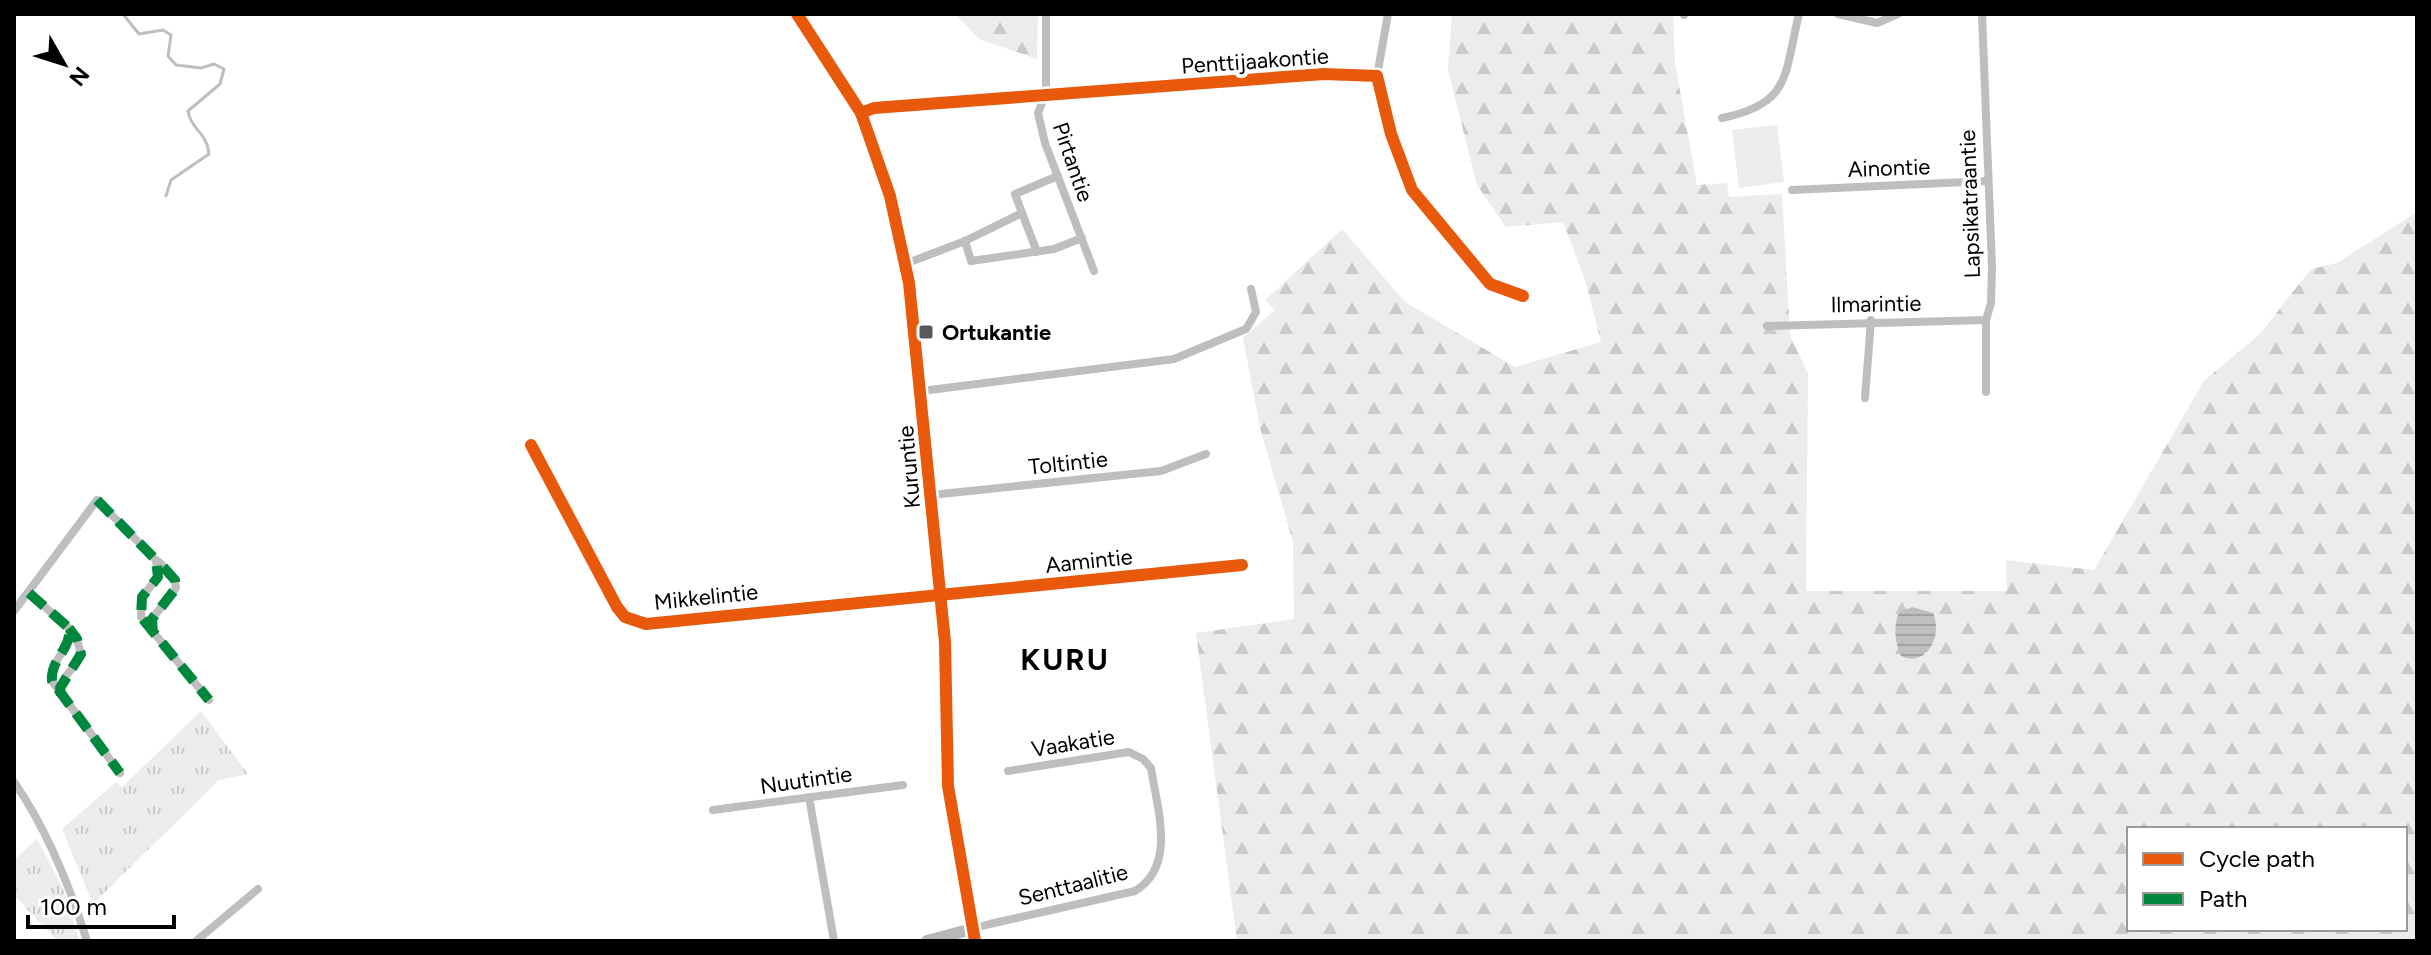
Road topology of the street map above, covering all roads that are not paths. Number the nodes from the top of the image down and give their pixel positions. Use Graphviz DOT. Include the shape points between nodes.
graph roads {
  1 [pos="797,14"];
  2 [pos="1046,14"];
  3 [pos="1388,14"];
  4 [pos="1799,14"];
  5 [pos="1838,14"];
  6 [pos="1898,14"];
  7 [pos="1982,14"];
  8 [pos="1377,76"];
  9 [pos="1046,93"];
  10 [pos="861,113"];
  11 [pos="1722,118"];
  12 [pos="1058,176"];
  13 [pos="1988,181"];
  14 [pos="1792,190"];
  15 [pos="1022,213"];
  16 [pos="1082,238"];
  17 [pos="965,241"];
  18 [pos="1037,252"];
  19 [pos="905,264"];
  20 [pos="1094,271"];
  21 [pos="1251,289"];
  22 [pos="1523,296"];
  23 [pos="1871,320"];
  24 [pos="1986,320"];
  25 [pos="1767,326"];
  26 [pos="922,391"];
  27 [pos="1986,392"];
  28 [pos="1865,398"];
  29 [pos="531,445"];
  30 [pos="1206,454"];
  31 [pos="931,495"];
  32 [pos="156,560"];
  33 [pos="1242,565"];
  34 [pos="29,593"];
  35 [pos="940,594"];
  36 [pos="14,611"];
  37 [pos="69,628"];
  38 [pos="153,634"];
  39 [pos="61,695"];
  40 [pos="209,700"];
  41 [pos="1143,759"];
  42 [pos="1008,771"];
  43 [pos="120,773"];
  44 [pos="14,782"];
  45 [pos="903,785"];
  46 [pos="809,797"];
  47 [pos="713,810"];
  48 [pos="258,889"];
  49 [pos="973,935"];
  50 [pos="87,941"];
  51 [pos="196,941"];
  52 [pos="834,941"];
  53 [pos="927,941"];
  1 -- 10 [label="street, Kuruntie"];
  2 -- 9 [label="street, Pirtantie"];
  3 -- 8 [label="street"];
  4 -- 11 [label="street" via="1782,82 1771,101"];
  5 -- 6 [label="street" via="1877,23"];
  7 -- 13 [label="street, Lapsikatraantie"];
  8 -- 9 [label="street, Penttijaakontie" via="1324,74"];
  8 -- 22 [label="street" via="1412,190 1490,284"];
  9 -- 10 [label="street, Penttijaakontie"];
  9 -- 12 [label="street, Pirtantie" via="1038,113"];
  10 -- 19 [label="street, Kuruntie" via="890,196"];
  12 -- 15 [label="street" via="1015,194"];
  12 -- 16 [label="street, Pirtantie"];
  13 -- 14 [label="street, Ainontie"];
  13 -- 24 [label="street, Lapsikatraantie" via="1992,267"];
  15 -- 17 [label="street"];
  15 -- 18 [label="street"];
  16 -- 18 [label="street"];
  16 -- 20 [label="street, Pirtantie"];
  17 -- 18 [label="street" via="971,261"];
  17 -- 19 [label="street"];
  19 -- 26 [label="street, Kuruntie"];
  21 -- 26 [label="street" via="1256,312 1246,329 1174,359"];
  23 -- 24 [label="street, Ilmarintie"];
  23 -- 25 [label="street, Ilmarintie"];
  23 -- 28 [label="street"];
  24 -- 27 [label="street, Lapsikatraantie"];
  26 -- 31 [label="street, Kuruntie"];
  29 -- 35 [label="street, Mikkelintie" via="617,607 634,622"];
  30 -- 31 [label="street, Toltintie" via="1161,471"];
  31 -- 35 [label="street, Kuruntie"];
  32 -- 34 [label="street" via="97,500"];
  32 -- 38 [label="street" via="158,577 139,606"];
  32 -- 38 [label="street" via="176,588 152,619"];
  33 -- 35 [label="street, Aamintie"];
  34 -- 36 [label="street"];
  34 -- 37 [label="street"];
  35 -- 49 [label="street, Kuruntie" via="948,786"];
  37 -- 39 [label="street" via="68,643 51,673"];
  37 -- 39 [label="street" via="81,654"];
  38 -- 40 [label="street"];
  39 -- 43 [label="street"];
  41 -- 42 [label="street, Vaakatie" via="1129,752"];
  41 -- 49 [label="street, Senttaalitie" via="1151,768 1161,851 1155,876 1116,896"];
  44 -- 50 [label="street" via="50,846"];
  45 -- 46 [label="street, Nuutintie"];
  46 -- 47 [label="street, Nuutintie"];
  46 -- 52 [label="street"];
  48 -- 51 [label="street"];
  49 -- 53 [label="street"];
}
